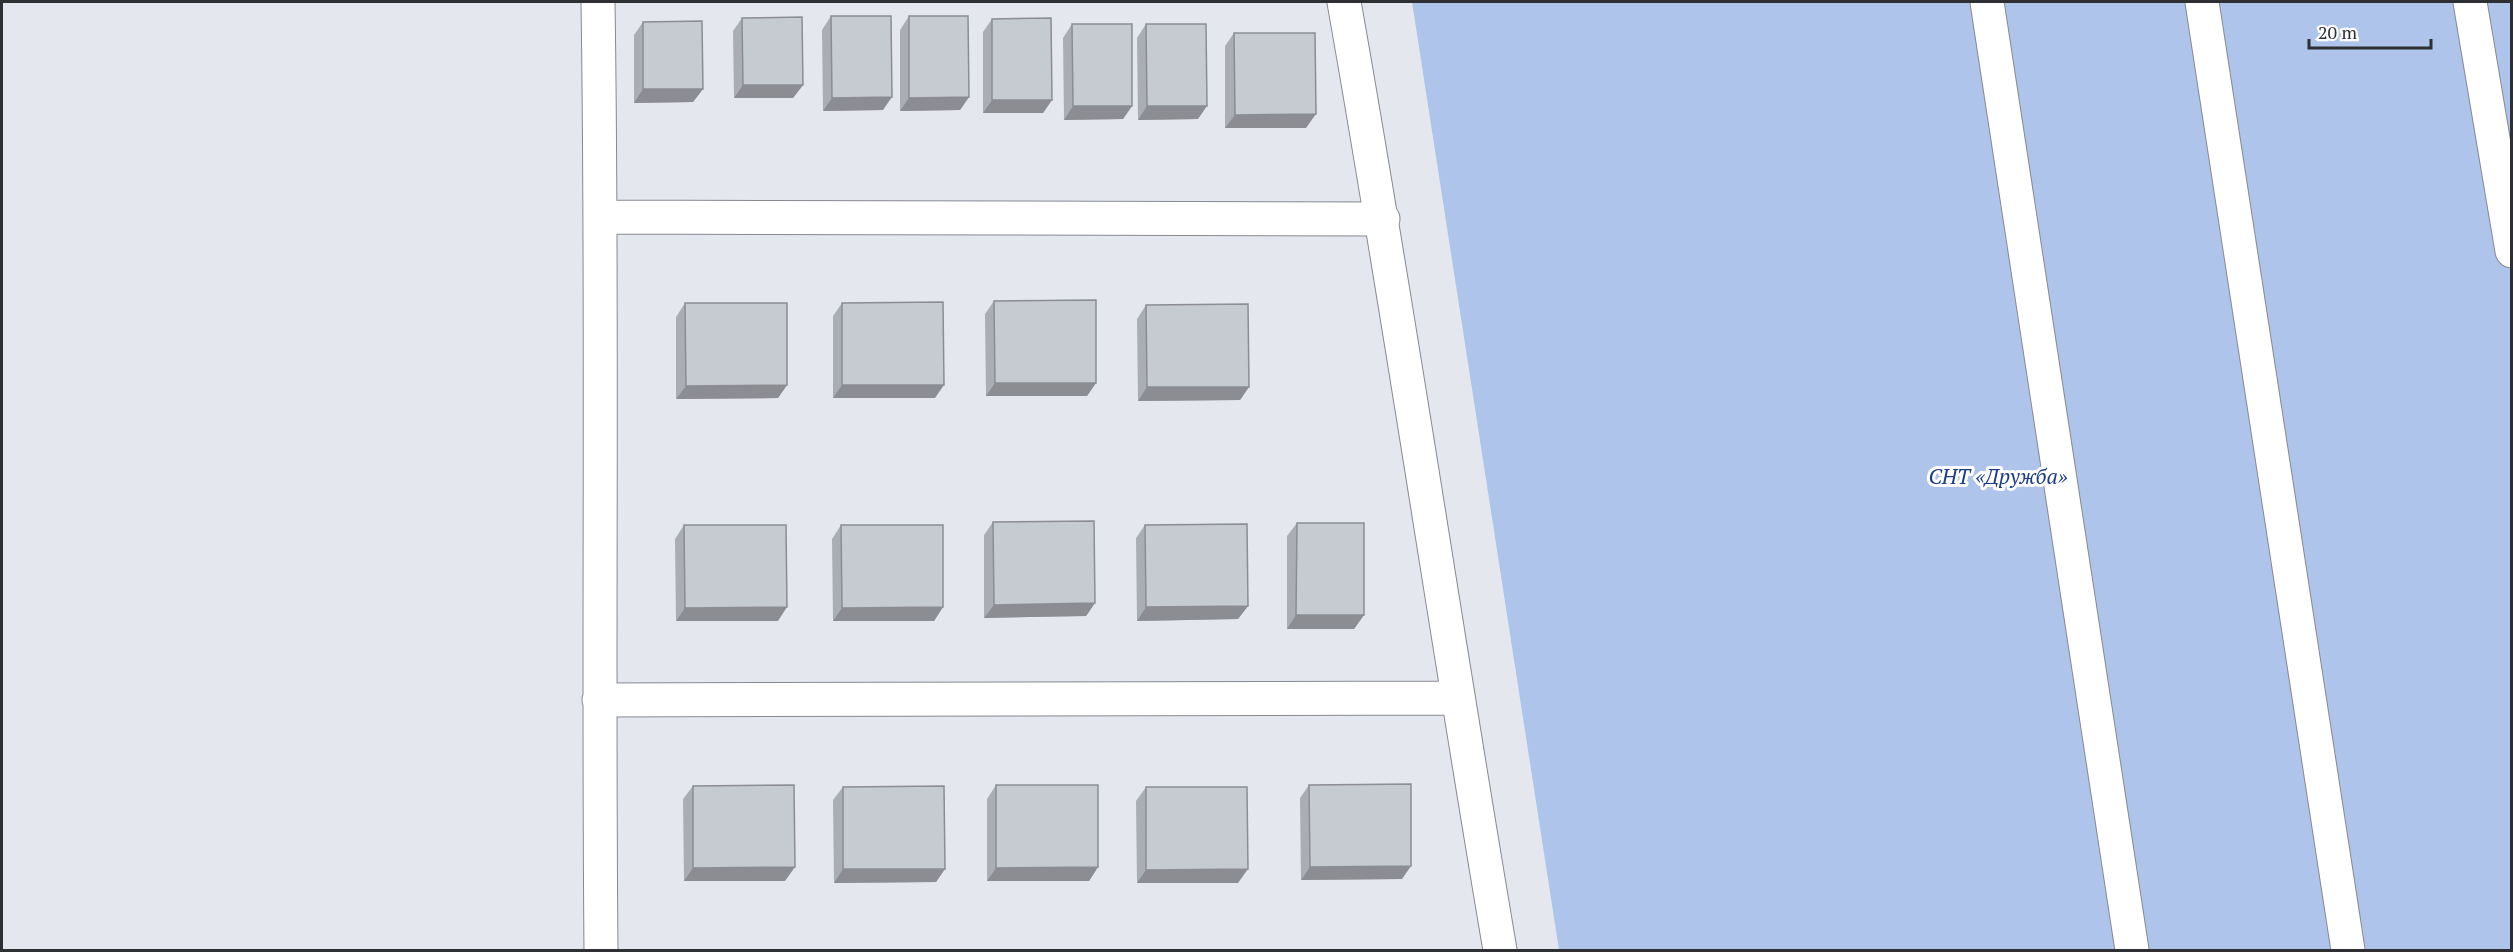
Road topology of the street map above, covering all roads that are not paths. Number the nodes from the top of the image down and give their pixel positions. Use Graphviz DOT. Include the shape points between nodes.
graph roads {
  1 [pos="598,2"];
  2 [pos="1344,2"];
  3 [pos="1987,2"];
  4 [pos="2202,2"];
  5 [pos="2470,2"];
  6 [pos="602,217"];
  7 [pos="1383,219"];
  8 [pos="2511,251"];
  9 [pos="1457,698"];
  10 [pos="599,700"];
  11 [pos="601,951"];
  12 [pos="1500,951"];
  13 [pos="2132,951"];
  14 [pos="2348,951"];
  1 -- 6 [label="street"];
  2 -- 7 [label="street"];
  3 -- 13 [label="street"];
  4 -- 14 [label="street"];
  5 -- 8 [label="street"];
  6 -- 7 [label="street"];
  6 -- 10 [label="street"];
  7 -- 9 [label="street"];
  9 -- 10 [label="street"];
  9 -- 12 [label="street"];
  10 -- 11 [label="street"];
}
